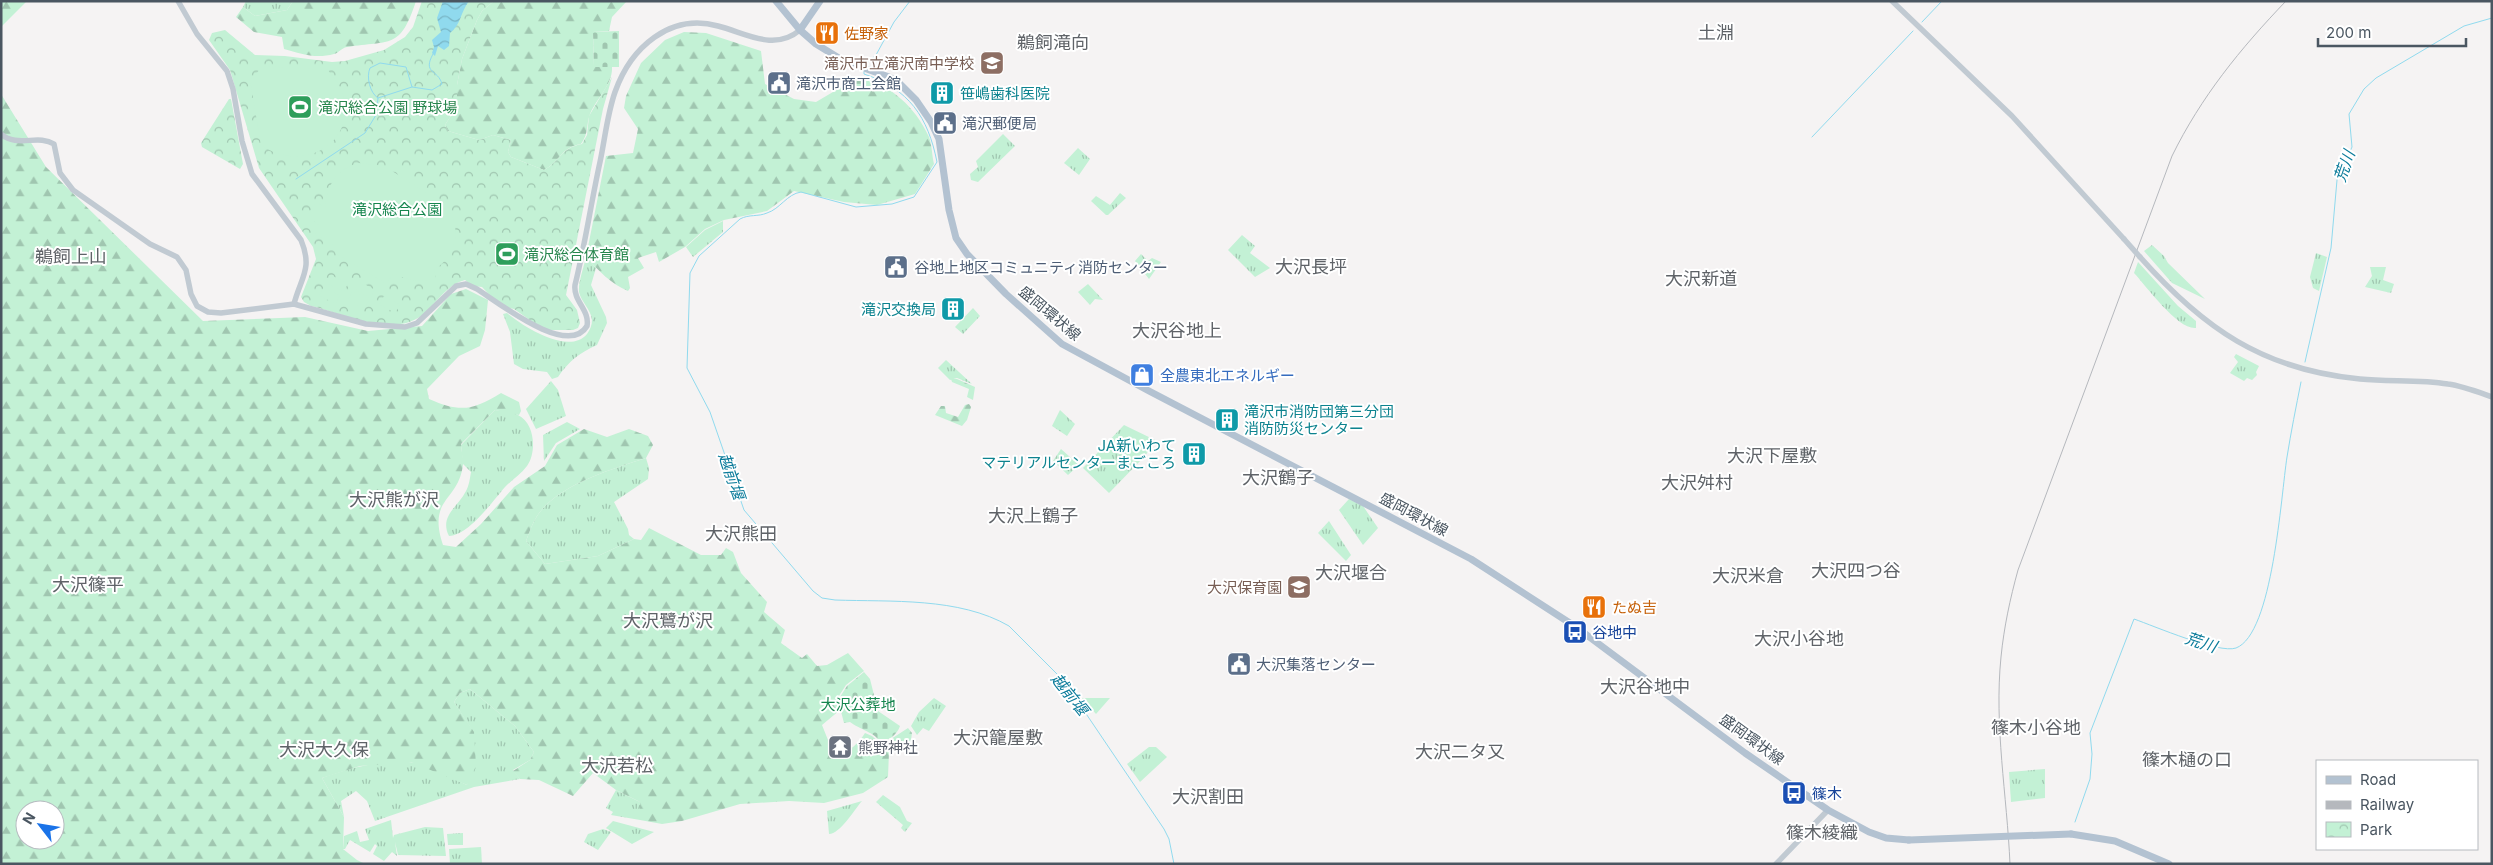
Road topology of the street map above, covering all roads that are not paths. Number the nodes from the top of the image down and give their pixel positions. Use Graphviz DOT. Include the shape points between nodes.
graph roads {
  1 [pos="178,1"];
  2 [pos="776,1"];
  3 [pos="820,1"];
  4 [pos="1892,1"];
  5 [pos="800,30"];
  6 [pos="1,134"];
  7 [pos="294,304"];
  8 [pos="2492,397"];
  9 [pos="1828,810"];
  10 [pos="1776,864"];
  11 [pos="2169,864"];
  1 -- 7 [label="street" via="197,34 227,71 252,174 305,250 307,269"];
  2 -- 5 [label="main road, 盛岡環状線"];
  3 -- 5 [label="main road"];
  4 -- 8 [label="street, bridge" via="2012,116 2170,291 2207,323 2248,348 2298,368 2360,379 2449,384"];
  5 -- 7 [label="street" via="793,36 765,41 701,22 682,24 658,33 634,56 616,91 604,130 575,285 576,300 588,321 580,335 571,338 544,330 466,284 456,286 417,323 405,327 366,324"];
  5 -- 9 [label="main road, 盛岡環状線" via="832,54 899,83 916,100 939,139 956,238 966,254 1006,294 1062,344 1471,559 1576,628"];
  6 -- 7 [label="street" via="12,141 43,139 54,144 60,173 73,190 150,244 176,257 186,270 197,306 208,312 221,313"];
  9 -- 10 [label="street"];
  9 -- 11 [label="main road, 盛岡環状線, bridge" via="1886,838 2071,834 2115,840"];
}
